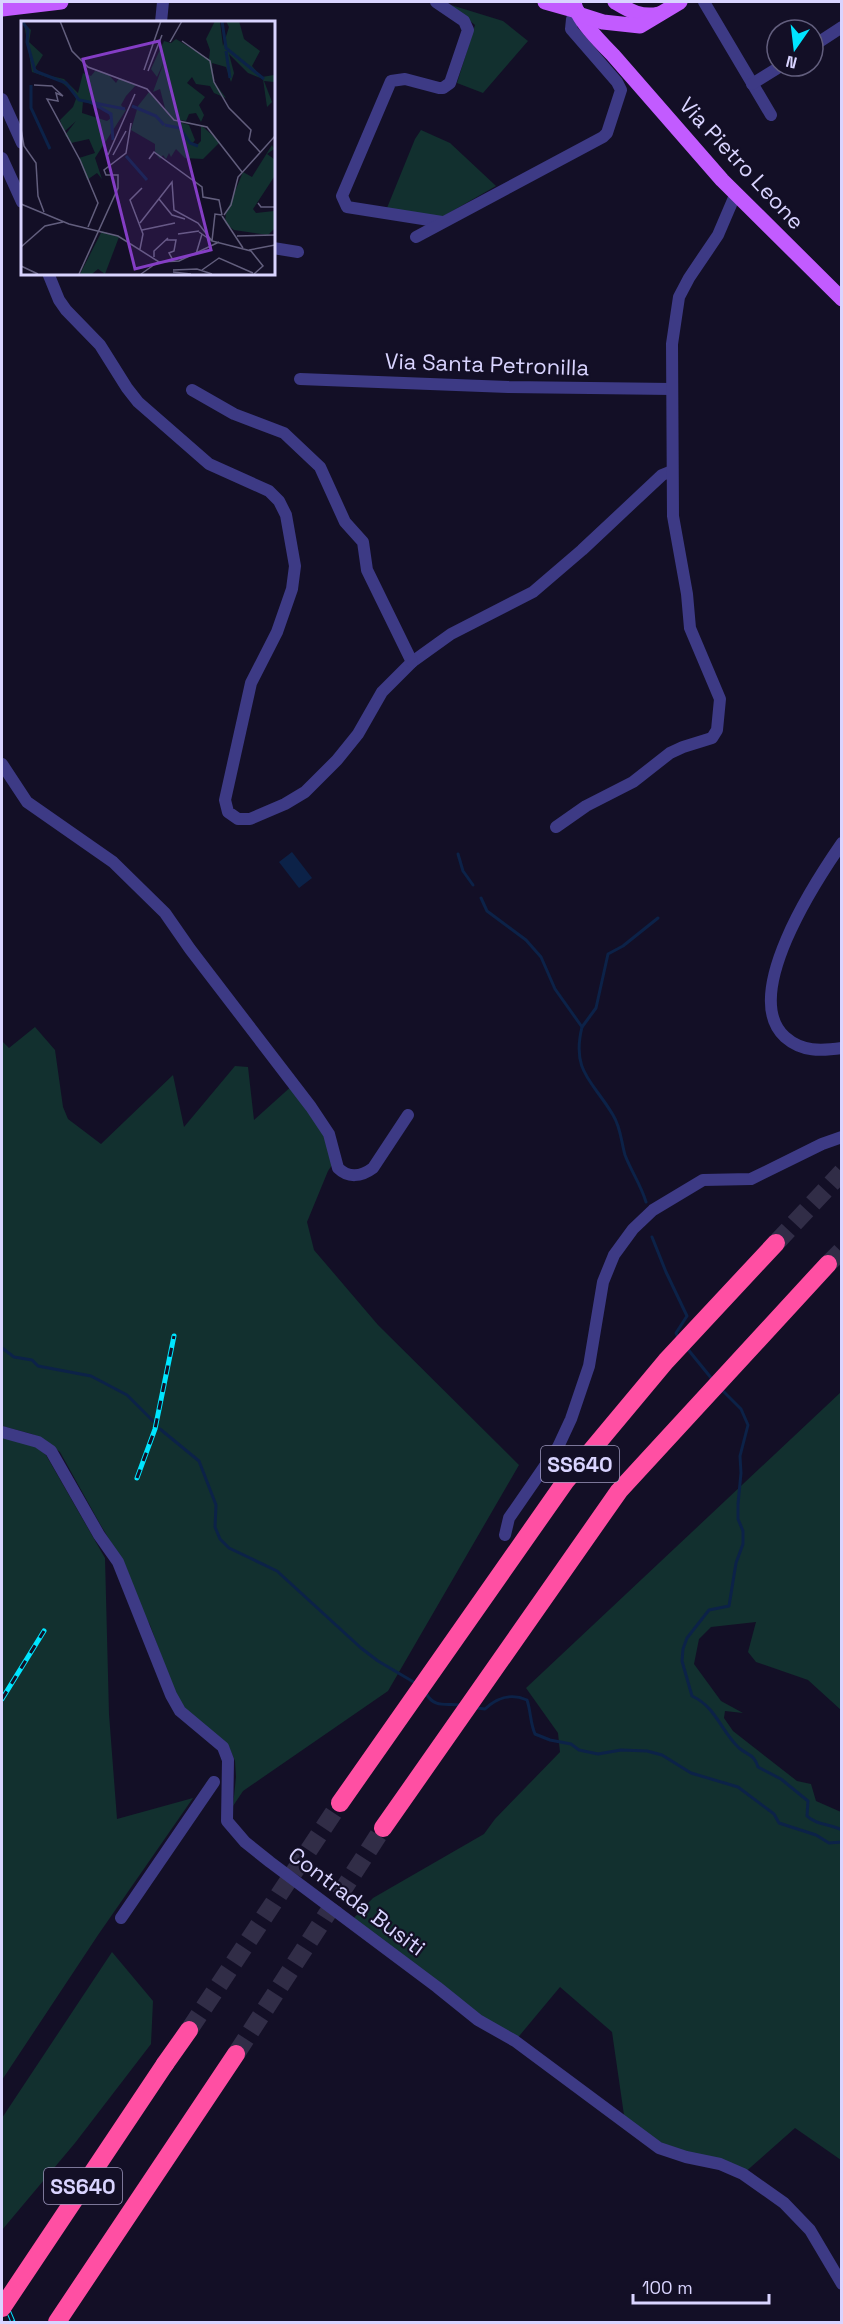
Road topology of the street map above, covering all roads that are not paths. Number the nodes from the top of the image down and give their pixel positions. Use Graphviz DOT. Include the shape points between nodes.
graph roads {
  1 [pos="61,2"];
  2 [pos="164,2"];
  3 [pos="436,2"];
  4 [pos="545,2"];
  5 [pos="625,2"];
  6 [pos="680,2"];
  7 [pos="704,2"];
  8 [pos="2,9"];
  9 [pos="592,11"];
  10 [pos="662,13"];
  11 [pos="160,21"];
  12 [pos="622,25"];
  13 [pos="842,27"];
  14 [pos="608,38"];
  15 [pos="825,38"];
  16 [pos="614,55"];
  17 [pos="765,76"];
  18 [pos="752,84"];
  19 [pos="2,99"];
  20 [pos="771,115"];
  21 [pos="21,141"];
  22 [pos="2,158"];
  23 [pos="736,193"];
  24 [pos="21,200"];
  25 [pos="442,222"];
  26 [pos="416,237"];
  27 [pos="274,248"];
  28 [pos="298,252"];
  29 [pos="48,274"];
  30 [pos="842,299"];
  31 [pos="300,379"];
  32 [pos="672,389"];
  33 [pos="192,390"];
  34 [pos="672,471"];
  35 [pos="412,662"];
  36 [pos="2,764"];
  37 [pos="556,827"];
  38 [pos="842,843"];
  39 [pos="842,1048"];
  40 [pos="408,1115"];
  41 [pos="842,1137"];
  42 [pos="776,1243"];
  43 [pos="828,1264"];
  44 [pos="2,1432"];
  45 [pos="505,1535"];
  46 [pos="214,1782"];
  47 [pos="340,1803"];
  48 [pos="383,1828"];
  49 [pos="121,1918"];
  50 [pos="189,2030"];
  51 [pos="236,2054"];
  52 [pos="842,2284"];
  53 [pos="2,2308"];
  54 [pos="57,2322"];
  1 -- 8 [label="main road"];
  2 -- 11 [label="street"];
  3 -- 25 [label="street" via="467,25 467,37 448,86 391,81 342,196 347,207"];
  4 -- 9 [label="main road"];
  5 -- 10 [label="main road" via="644,13"];
  6 -- 10 [label="main road"];
  7 -- 18 [label="street"];
  9 -- 10 [label="main road"];
  9 -- 12 [label="main road"];
  9 -- 14 [label="main road"];
  9 -- 16 [label="main road, Via Pietro Leone" via="595,38"];
  9 -- 25 [label="street" via="572,19 571,29 621,90 607,133"];
  10 -- 12 [label="main road" via="640,26"];
  12 -- 14 [label="main road" via="614,28"];
  13 -- 15 [label="street"];
  14 -- 16 [label="main road"];
  16 -- 23 [label="main road, Via Pietro Leone"];
  17 -- 18 [label="street"];
  18 -- 20 [label="street"];
  19 -- 21 [label="street"];
  22 -- 24 [label="street"];
  23 -- 30 [label="main road, Via Pietro Leone"];
  23 -- 32 [label="street" via="718,235 679,297"];
  25 -- 26 [label="street"];
  27 -- 28 [label="street"];
  29 -- 35 [label="street" via="66,310 100,345 138,402 209,464 269,491 286,515 294,579 281,622 251,683 225,800 228,812 233,817 249,819 285,804 314,784 355,738 382,692"];
  31 -- 32 [label="street, Via Santa Petronilla"];
  32 -- 34 [label="street"];
  33 -- 35 [label="street" via="234,414 284,433 320,467 345,522 363,542 367,570"];
  34 -- 35 [label="street" via="662,475 533,592 451,634"];
  34 -- 37 [label="street" via="673,516 690,628 718,693 717,730 712,738 670,753 633,782"];
  36 -- 40 [label="street" via="27,802 113,862 165,913 311,1107 329,1134 341,1171 356,1175 373,1168"];
  38 -- 39 [label="street" via="809,893 778,965 770,997 774,1020 788,1040 811,1050"];
  41 -- 45 [label="street" via="751,1179 703,1180 653,1210 633,1229 614,1255 603,1282 589,1366 571,1419 543,1471 509,1518"];
  42 -- 47 [label="highway, SS640" via="666,1361 566,1482"];
  43 -- 48 [label="highway, SS640" via="619,1491"];
  44 -- 52 [label="street, Contrada Busiti" via="38,1442 51,1451 118,1562 180,1711 223,1747 228,1760 227,1821 245,1842 478,2020 515,2041 659,2148 743,2174 784,2203 810,2230"];
  46 -- 49 [label="street"];
  50 -- 53 [label="highway, SS640, bridge"];
  51 -- 54 [label="highway, SS640"];
}
